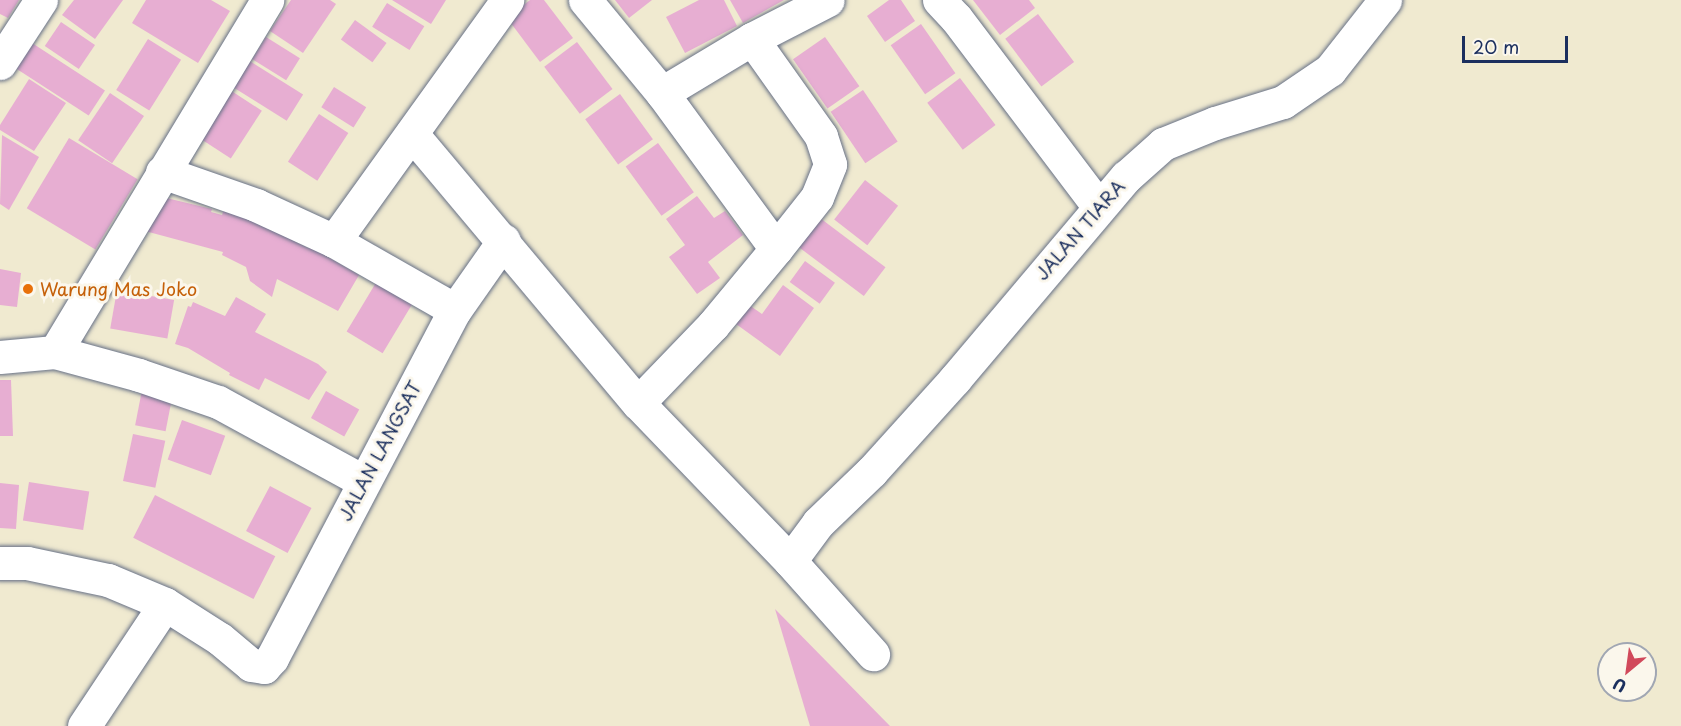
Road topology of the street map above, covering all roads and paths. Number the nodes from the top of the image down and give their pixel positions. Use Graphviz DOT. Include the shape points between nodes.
graph roads {
  1 [pos="41,0"];
  2 [pos="267,0"];
  3 [pos="507,0"];
  4 [pos="585,0"];
  5 [pos="828,0"];
  6 [pos="939,0"];
  7 [pos="1385,0"];
  8 [pos="752,39"];
  9 [pos="0,63"];
  10 [pos="662,93"];
  11 [pos="412,134"];
  12 [pos="162,172"];
  13 [pos="1099,207"];
  14 [pos="504,240"];
  15 [pos="334,241"];
  16 [pos="776,249"];
  17 [pos="455,310"];
  18 [pos="55,352"];
  19 [pos="0,357"];
  20 [pos="638,403"];
  21 [pos="363,481"];
  22 [pos="790,561"];
  23 [pos="0,563"];
  24 [pos="165,604"];
  25 [pos="873,654"];
  26 [pos="84,726"];
  1 -- 9 [label="street"];
  2 -- 12 [label="street"];
  3 -- 11 [label="street"];
  4 -- 10 [label="street"];
  5 -- 8 [label="street"];
  6 -- 13 [label="street"];
  7 -- 13 [label="street, JALAN TIARA" via="1330,70 1283,102 1163,144"];
  8 -- 10 [label="street"];
  8 -- 16 [label="street" via="821,136 830,164 816,197"];
  10 -- 16 [label="street"];
  11 -- 14 [label="street"];
  11 -- 15 [label="street"];
  12 -- 15 [label="street" via="256,205"];
  12 -- 18 [label="street"];
  13 -- 22 [label="street, JALAN TIARA" via="955,379 873,471 818,523"];
  14 -- 17 [label="street, JALAN LANGSAT"];
  14 -- 20 [label="street"];
  15 -- 17 [label="street"];
  16 -- 20 [label="street" via="713,325"];
  17 -- 21 [label="street, JALAN LANGSAT"];
  18 -- 19 [label="street"];
  18 -- 21 [label="street" via="218,402"];
  20 -- 22 [label="street"];
  21 -- 24 [label="street, JALAN LANGSAT" via="264,667 251,665 220,639"];
  22 -- 25 [label="street"];
  23 -- 24 [label="street" via="27,563 108,580"];
  24 -- 26 [label="street"];
}
